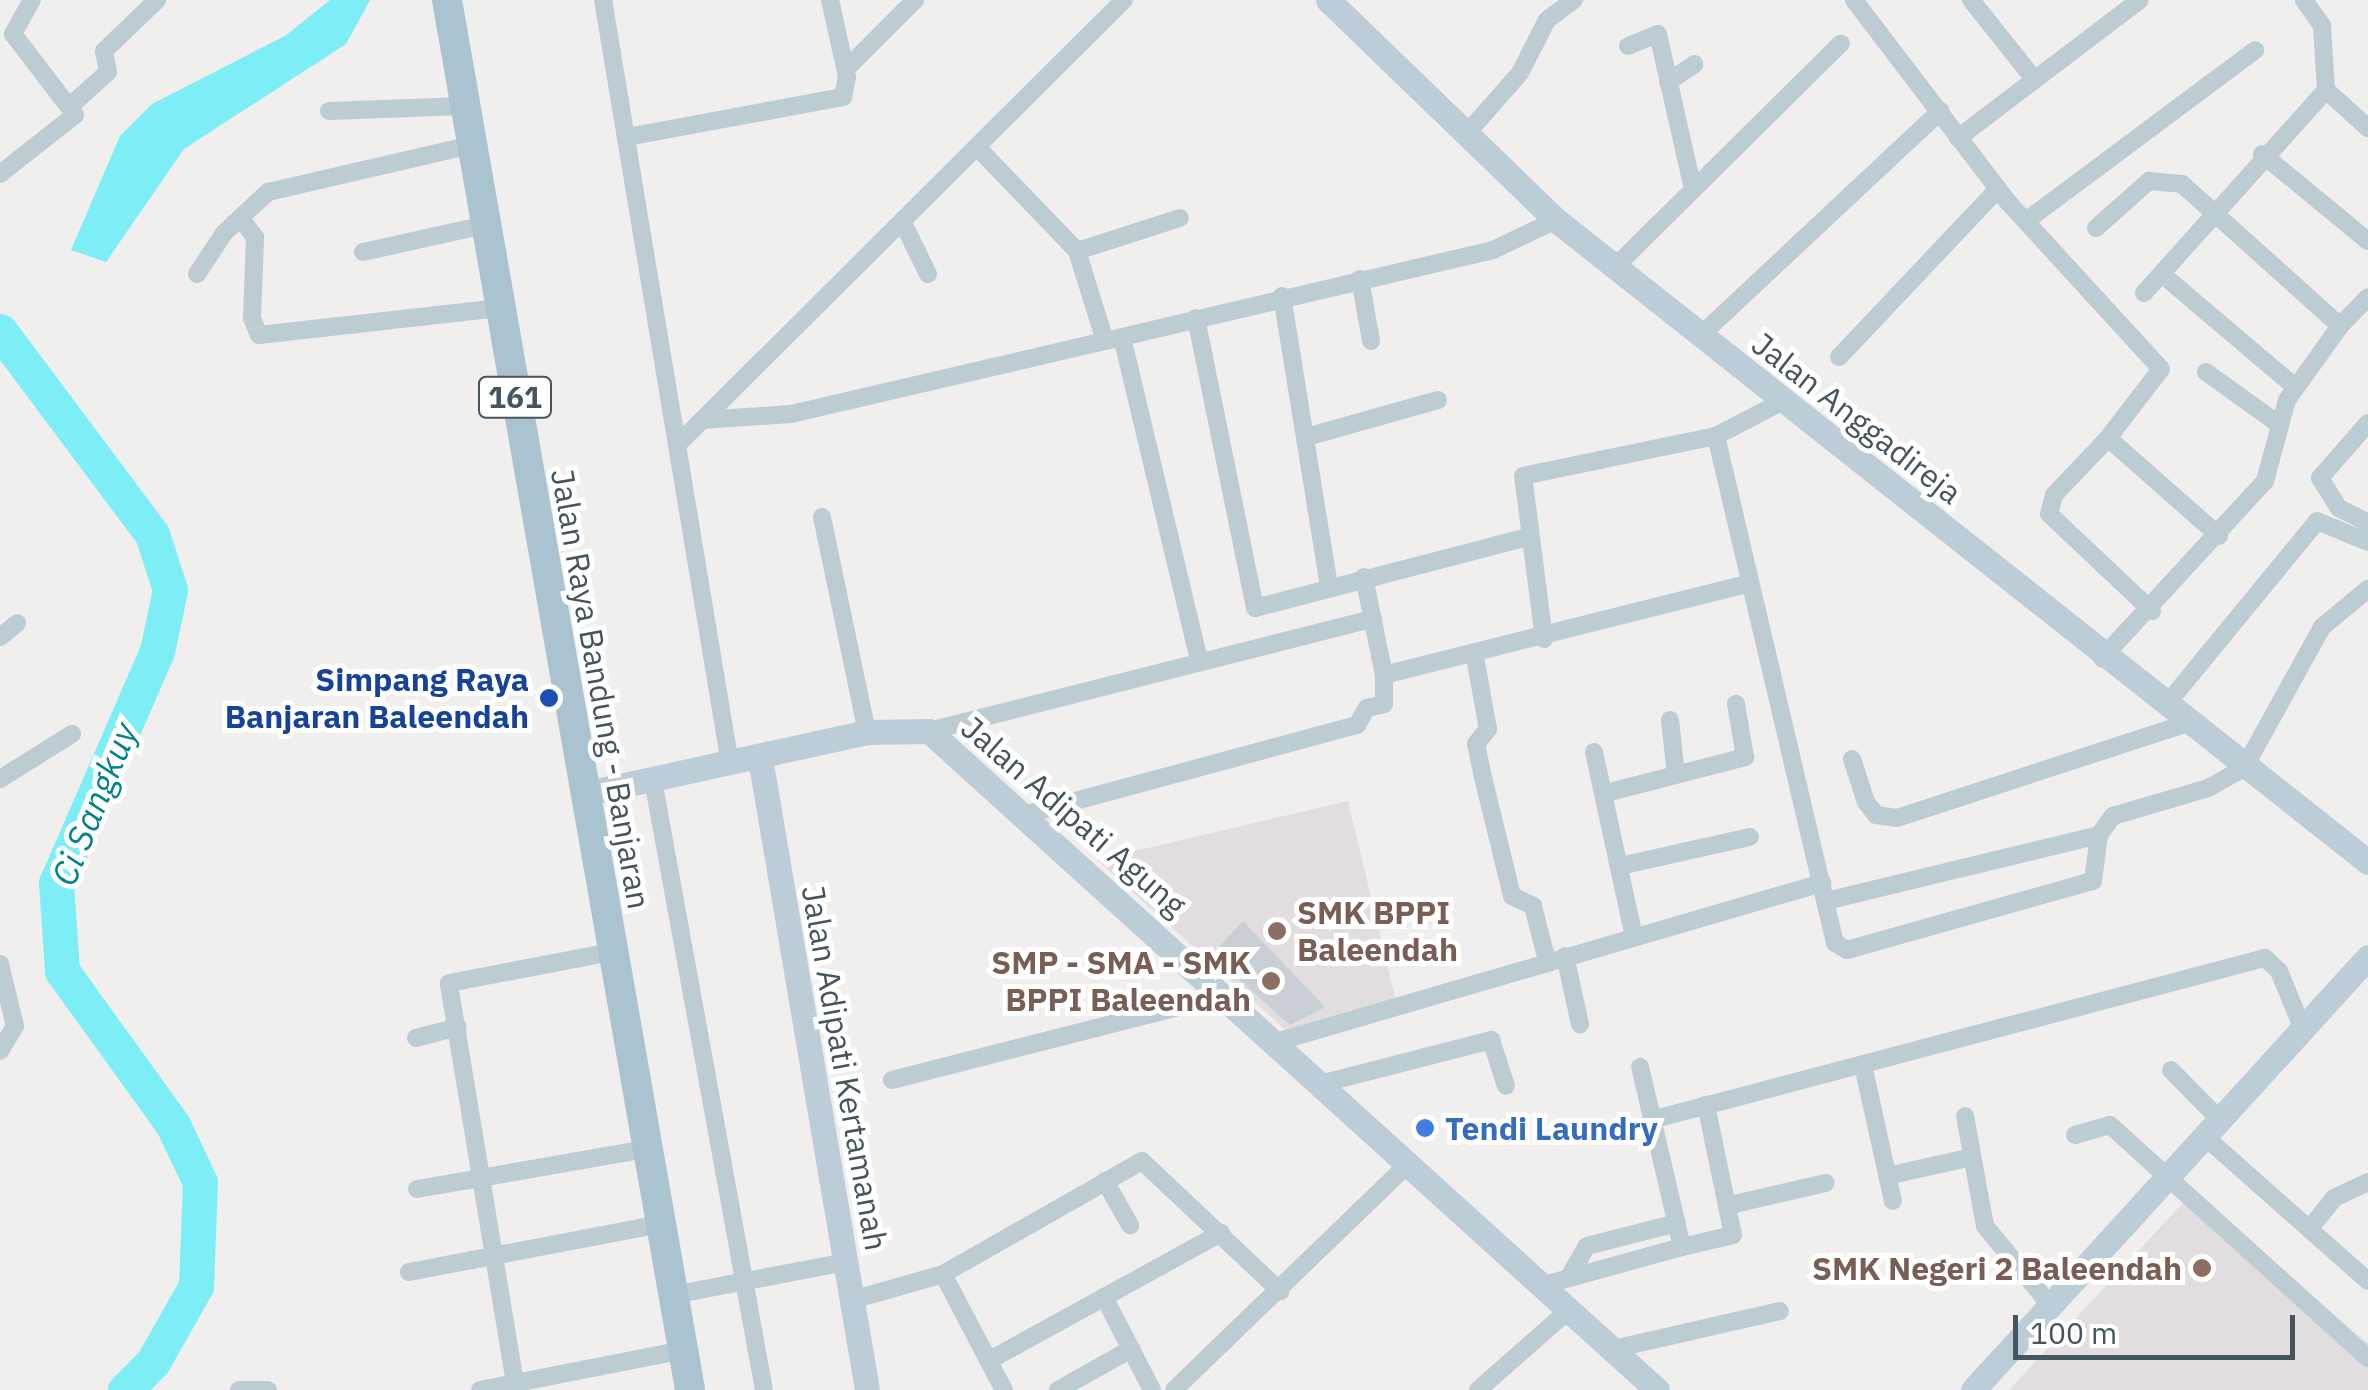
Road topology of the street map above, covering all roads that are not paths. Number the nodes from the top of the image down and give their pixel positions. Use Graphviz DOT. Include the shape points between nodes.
graph roads {
  1 [pos="32,0"];
  2 [pos="157,0"];
  3 [pos="447,0"];
  4 [pos="603,0"];
  5 [pos="830,0"];
  6 [pos="916,0"];
  7 [pos="1124,0"];
  8 [pos="1574,0"];
  9 [pos="1854,0"];
  10 [pos="1972,0"];
  11 [pos="2140,0"];
  12 [pos="2304,0"];
  13 [pos="1331,1"];
  14 [pos="1841,43"];
  15 [pos="1628,46"];
  16 [pos="2255,50"];
  17 [pos="1695,64"];
  18 [pos="846,68"];
  19 [pos="2034,80"];
  20 [pos="1668,82"];
  21 [pos="2326,90"];
  22 [pos="69,106"];
  23 [pos="465,106"];
  24 [pos="329,111"];
  25 [pos="1932,118"];
  26 [pos="2368,128"];
  27 [pos="1470,131"];
  28 [pos="627,136"];
  29 [pos="1958,138"];
  30 [pos="472,145"];
  31 [pos="977,147"];
  32 [pos="2262,154"];
  33 [pos="0,174"];
  34 [pos="1693,189"];
  35 [pos="1998,189"];
  36 [pos="2213,213"];
  37 [pos="240,218"];
  38 [pos="1180,218"];
  39 [pos="902,221"];
  40 [pos="2026,221"];
  41 [pos="485,225"];
  42 [pos="1546,226"];
  43 [pos="2096,228"];
  44 [pos="2368,241"];
  45 [pos="1077,251"];
  46 [pos="363,252"];
  47 [pos="1618,266"];
  48 [pos="198,274"];
  49 [pos="928,274"];
  50 [pos="2163,274"];
  51 [pos="1360,279"];
  52 [pos="2144,294"];
  53 [pos="1282,296"];
  54 [pos="2368,297"];
  55 [pos="500,308"];
  56 [pos="1196,318"];
  57 [pos="2340,326"];
  58 [pos="1701,335"];
  59 [pos="1114,339"];
  60 [pos="1372,341"];
  61 [pos="1839,357"];
  62 [pos="2206,372"];
  63 [pos="2295,387"];
  64 [pos="1438,400"];
  65 [pos="1779,403"];
  66 [pos="702,420"];
  67 [pos="2277,422"];
  68 [pos="2368,424"];
  69 [pos="1310,436"];
  70 [pos="1716,436"];
  71 [pos="2108,438"];
  72 [pos="678,444"];
  73 [pos="822,517"];
  74 [pos="2368,523"];
  75 [pos="2219,536"];
  76 [pos="1527,537"];
  77 [pos="2368,542"];
  78 [pos="1364,577"];
  79 [pos="1750,583"];
  80 [pos="1329,586"];
  81 [pos="2368,589"];
  82 [pos="2152,611"];
  83 [pos="1373,619"];
  84 [pos="16,623"];
  85 [pos="0,636"];
  86 [pos="1544,639"];
  87 [pos="1475,657"];
  88 [pos="2102,658"];
  89 [pos="1199,660"];
  90 [pos="1384,675"];
  91 [pos="1736,704"];
  92 [pos="2166,706"];
  93 [pos="1670,720"];
  94 [pos="2188,724"];
  95 [pos="867,732"];
  96 [pos="929,732"];
  97 [pos="72,734"];
  98 [pos="1594,752"];
  99 [pos="760,758"];
  100 [pos="1852,758"];
  101 [pos="730,764"];
  102 [pos="2244,768"];
  103 [pos="1676,775"];
  104 [pos="0,779"];
  105 [pos="653,780"];
  106 [pos="1606,793"];
  107 [pos="583,794"];
  108 [pos="1027,814"];
  109 [pos="2102,831"];
  110 [pos="1750,837"];
  111 [pos="2368,862"];
  112 [pos="1620,866"];
  113 [pos="1824,892"];
  114 [pos="1634,936"];
  115 [pos="612,952"];
  116 [pos="2368,957"];
  117 [pos="1556,959"];
  118 [pos="1,970"];
  119 [pos="1225,995"];
  120 [pos="1580,1024"];
  121 [pos="458,1027"];
  122 [pos="2302,1027"];
  123 [pos="416,1038"];
  124 [pos="1276,1042"];
  125 [pos="0,1051"];
  126 [pos="1863,1065"];
  127 [pos="1640,1067"];
  128 [pos="2172,1070"];
  129 [pos="892,1080"];
  130 [pos="1320,1084"];
  131 [pos="1506,1086"];
  132 [pos="1706,1106"];
  133 [pos="1965,1116"];
  134 [pos="1655,1119"];
  135 [pos="2210,1127"];
  136 [pos="2076,1135"];
  137 [pos="647,1149"];
  138 [pos="1972,1157"];
  139 [pos="1408,1164"];
  140 [pos="2168,1172"];
  141 [pos="1887,1176"];
  142 [pos="486,1177"];
  143 [pos="1105,1181"];
  144 [pos="2368,1182"];
  145 [pos="1825,1184"];
  146 [pos="418,1189"];
  147 [pos="1894,1201"];
  148 [pos="1730,1206"];
  149 [pos="1677,1223"];
  150 [pos="661,1224"];
  151 [pos="1130,1225"];
  152 [pos="2310,1228"];
  153 [pos="1220,1233"];
  154 [pos="1682,1247"];
  155 [pos="496,1252"];
  156 [pos="846,1262"];
  157 [pos="409,1272"];
  158 [pos="943,1274"];
  159 [pos="1556,1281"];
  160 [pos="2368,1281"];
  161 [pos="745,1284"];
  162 [pos="1280,1290"];
  163 [pos="673,1295"];
  164 [pos="1104,1298"];
  165 [pos="852,1300"];
  166 [pos="2051,1306"];
  167 [pos="1570,1309"];
  168 [pos="1780,1310"];
  169 [pos="1613,1349"];
  170 [pos="683,1350"];
  171 [pos="1131,1350"];
  172 [pos="2368,1358"];
  173 [pos="988,1361"];
  174 [pos="516,1383"];
  175 [pos="1188,1387"];
  176 [pos="239,1390"];
  177 [pos="268,1390"];
  178 [pos="480,1390"];
  179 [pos="690,1390"];
  180 [pos="764,1390"];
  181 [pos="867,1390"];
  182 [pos="1004,1390"];
  183 [pos="1058,1390"];
  184 [pos="1152,1390"];
  185 [pos="1478,1390"];
  186 [pos="1657,1390"];
  187 [pos="1972,1390"];
  1 -- 22 [label="street" via="15,18 13,34"];
  2 -- 22 [label="street" via="104,51 108,72"];
  3 -- 23 [label="main road, Jalan Raya Bandung - Banjaran / 161"];
  4 -- 28 [label="street"];
  5 -- 18 [label="street"];
  6 -- 18 [label="street"];
  7 -- 31 [label="street"];
  8 -- 27 [label="street" via="1547,20 1520,73"];
  9 -- 25 [label="street"];
  10 -- 19 [label="street"];
  11 -- 19 [label="street"];
  12 -- 21 [label="street" via="2322,26"];
  13 -- 27 [label="main road, Jalan Anggadireja"];
  14 -- 34 [label="street"];
  15 -- 20 [label="street" via="1658,34"];
  16 -- 40 [label="street"];
  17 -- 20 [label="street"];
  18 -- 28 [label="street" via="848,87 839,100"];
  19 -- 29 [label="street"];
  20 -- 34 [label="street"];
  21 -- 26 [label="street"];
  21 -- 32 [label="street"];
  22 -- 33 [label="street" via="72,118"];
  23 -- 24 [label="street"];
  23 -- 30 [label="main road, Jalan Raya Bandung - Banjaran / 161"];
  25 -- 29 [label="street"];
  25 -- 58 [label="street"];
  27 -- 42 [label="main road, Jalan Anggadireja"];
  28 -- 72 [label="street"];
  29 -- 35 [label="street"];
  30 -- 37 [label="street" via="275,189"];
  30 -- 41 [label="main road, Jalan Raya Bandung - Banjaran / 161"];
  31 -- 39 [label="street"];
  31 -- 45 [label="street"];
  32 -- 36 [label="street"];
  32 -- 44 [label="street"];
  34 -- 47 [label="street"];
  35 -- 40 [label="street"];
  35 -- 61 [label="street"];
  36 -- 43 [label="street" via="2182,184 2160,178"];
  36 -- 50 [label="street"];
  36 -- 57 [label="street"];
  37 -- 48 [label="street"];
  37 -- 55 [label="street" via="255,237 252,318 258,335"];
  38 -- 45 [label="street"];
  39 -- 49 [label="street"];
  39 -- 66 [label="street"];
  40 -- 71 [label="street" via="2155,379"];
  41 -- 46 [label="street"];
  41 -- 55 [label="main road, Jalan Raya Bandung - Banjaran / 161"];
  42 -- 47 [label="main road, Jalan Anggadireja"];
  42 -- 51 [label="street" via="1493,250"];
  45 -- 59 [label="street"];
  47 -- 58 [label="main road, Jalan Anggadireja"];
  50 -- 52 [label="street"];
  50 -- 63 [label="street"];
  51 -- 53 [label="street"];
  51 -- 60 [label="street"];
  53 -- 56 [label="street"];
  53 -- 69 [label="street"];
  54 -- 57 [label="street"];
  55 -- 107 [label="main road, Jalan Raya Bandung - Banjaran / 161"];
  56 -- 59 [label="street"];
  56 -- 80 [label="street" via="1256,608"];
  57 -- 63 [label="street"];
  58 -- 65 [label="main road, Jalan Anggadireja"];
  59 -- 66 [label="street" via="790,414"];
  59 -- 89 [label="street"];
  62 -- 67 [label="street"];
  63 -- 67 [label="street"];
  64 -- 69 [label="street"];
  65 -- 70 [label="street"];
  65 -- 88 [label="main road, Jalan Anggadireja" via="1928,513"];
  66 -- 72 [label="street"];
  67 -- 75 [label="street" via="2268,472"];
  68 -- 74 [label="street" via="2320,478 2338,508"];
  69 -- 80 [label="street"];
  70 -- 76 [label="street" via="1528,473 1520,484"];
  70 -- 79 [label="street"];
  71 -- 75 [label="street"];
  71 -- 82 [label="street" via="2054,495 2049,514"];
  72 -- 101 [label="street"];
  73 -- 95 [label="street"];
  75 -- 82 [label="street"];
  76 -- 78 [label="street"];
  76 -- 86 [label="street"];
  77 -- 92 [label="street" via="2317,520"];
  78 -- 80 [label="street"];
  78 -- 83 [label="street"];
  79 -- 86 [label="street"];
  79 -- 113 [label="street"];
  81 -- 102 [label="street" via="2322,627"];
  82 -- 88 [label="street"];
  83 -- 89 [label="street"];
  83 -- 90 [label="street"];
  84 -- 85 [label="street"];
  86 -- 87 [label="street"];
  87 -- 90 [label="street"];
  87 -- 117 [label="street" via="1488,729 1476,744 1512,896 1533,906"];
  88 -- 92 [label="main road, Jalan Anggadireja"];
  89 -- 96 [label="street"];
  90 -- 108 [label="street" via="1384,704 1366,708 1357,726"];
  91 -- 103 [label="street" via="1747,754"];
  92 -- 94 [label="main road, Jalan Anggadireja"];
  93 -- 103 [label="street"];
  94 -- 100 [label="street" via="1897,818 1876,815 1866,802"];
  94 -- 102 [label="main road, Jalan Anggadireja"];
  95 -- 96 [label="main road, Jalan Adipati Agung"];
  95 -- 99 [label="main road, Jalan Adipati Agung"];
  96 -- 108 [label="main road, Jalan Adipati Agung"];
  97 -- 104 [label="street"];
  98 -- 106 [label="street"];
  99 -- 101 [label="main road, Jalan Adipati Agung"];
  99 -- 156 [label="main road, Jalan Adipati Kertamanah"];
  101 -- 105 [label="main road, Jalan Adipati Agung"];
  102 -- 109 [label="street" via="2208,788 2113,816"];
  102 -- 111 [label="main road, Jalan Anggadireja"];
  103 -- 106 [label="street"];
  105 -- 107 [label="main road, Jalan Adipati Agung"];
  105 -- 161 [label="street"];
  106 -- 112 [label="street"];
  107 -- 115 [label="main road, Jalan Raya Bandung - Banjaran / 161"];
  108 -- 119 [label="main road, Jalan Adipati Agung"];
  109 -- 113 [label="street"];
  109 -- 113 [label="street" via="2093,882 1847,950 1835,943"];
  110 -- 112 [label="street"];
  112 -- 114 [label="street"];
  113 -- 114 [label="street"];
  114 -- 117 [label="street"];
  115 -- 121 [label="street" via="451,981"];
  115 -- 137 [label="main road, Jalan Raya Bandung - Banjaran / 161"];
  116 -- 122 [label="main road"];
  117 -- 120 [label="street"];
  117 -- 124 [label="street"];
  118 -- 125 [label="street" via="15,1026"];
  119 -- 124 [label="main road, Jalan Adipati Agung"];
  119 -- 129 [label="street"];
  121 -- 123 [label="street"];
  121 -- 142 [label="street"];
  122 -- 126 [label="street" via="2280,971 2265,958"];
  122 -- 135 [label="main road"];
  124 -- 130 [label="main road, Jalan Adipati Agung"];
  126 -- 132 [label="street"];
  126 -- 141 [label="street"];
  127 -- 134 [label="street"];
  128 -- 135 [label="street"];
  130 -- 131 [label="street" via="1490,1040"];
  130 -- 139 [label="main road, Jalan Adipati Agung"];
  132 -- 134 [label="street"];
  132 -- 148 [label="street"];
  133 -- 138 [label="street"];
  134 -- 149 [label="street"];
  135 -- 140 [label="main road"];
  135 -- 152 [label="street"];
  136 -- 140 [label="street" via="2110,1126"];
  137 -- 142 [label="street"];
  137 -- 150 [label="main road, Jalan Raya Bandung - Banjaran / 161"];
  138 -- 141 [label="street"];
  138 -- 166 [label="street" via="1985,1226"];
  139 -- 159 [label="main road, Jalan Adipati Agung"];
  139 -- 162 [label="street"];
  140 -- 166 [label="main road"];
  140 -- 172 [label="street"];
  141 -- 147 [label="street"];
  142 -- 146 [label="street"];
  142 -- 155 [label="street"];
  143 -- 151 [label="street"];
  143 -- 153 [label="street" via="1146,1161"];
  143 -- 158 [label="street"];
  144 -- 152 [label="street" via="2334,1198"];
  145 -- 148 [label="street"];
  148 -- 154 [label="street" via="1730,1238"];
  149 -- 154 [label="street"];
  149 -- 159 [label="street" via="1586,1246"];
  150 -- 155 [label="street"];
  150 -- 163 [label="main road, Jalan Raya Bandung - Banjaran / 161"];
  152 -- 160 [label="street"];
  153 -- 162 [label="street"];
  153 -- 164 [label="street"];
  154 -- 159 [label="street"];
  155 -- 157 [label="street"];
  155 -- 174 [label="street"];
  156 -- 161 [label="street"];
  156 -- 165 [label="main road, Jalan Adipati Kertamanah"];
  158 -- 165 [label="street"];
  158 -- 173 [label="street"];
  159 -- 167 [label="main road, Jalan Adipati Agung"];
  161 -- 163 [label="street"];
  161 -- 180 [label="street"];
  162 -- 175 [label="street"];
  163 -- 170 [label="main road, Jalan Raya Bandung - Banjaran / 161"];
  164 -- 171 [label="street"];
  164 -- 173 [label="street"];
  165 -- 181 [label="main road, Jalan Adipati Kertamanah"];
  166 -- 187 [label="main road"];
  167 -- 169 [label="main road, Jalan Adipati Agung"];
  167 -- 185 [label="street"];
  168 -- 169 [label="street"];
  169 -- 186 [label="main road, Jalan Adipati Agung"];
  170 -- 174 [label="street"];
  170 -- 179 [label="main road, Jalan Raya Bandung - Banjaran / 161"];
  171 -- 183 [label="street"];
  171 -- 184 [label="street"];
  173 -- 182 [label="street"];
  174 -- 178 [label="street"];
  176 -- 177 [label="street"];
}
